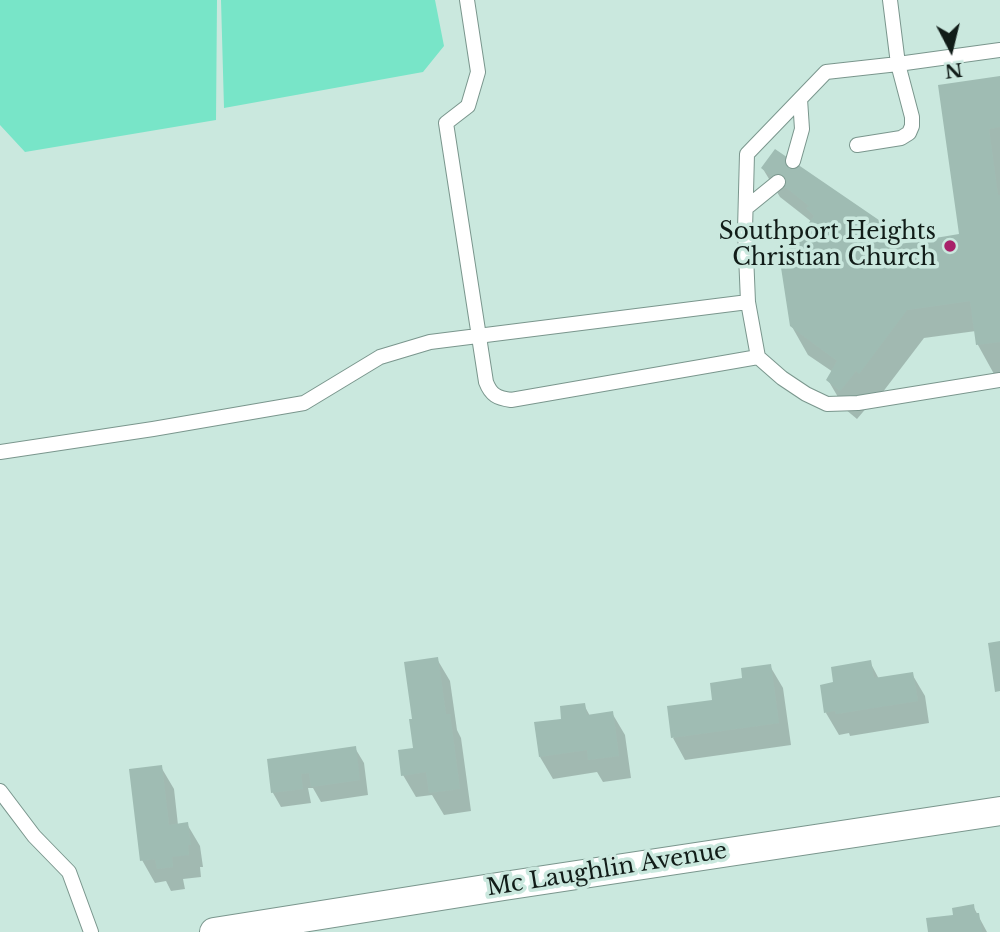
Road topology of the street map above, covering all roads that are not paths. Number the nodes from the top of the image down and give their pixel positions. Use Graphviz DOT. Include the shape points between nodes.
graph roads {
  1 [pos="467,0"];
  2 [pos="890,0"];
  3 [pos="1000,50"];
  4 [pos="898,64"];
  5 [pos="800,99"];
  6 [pos="857,145"];
  7 [pos="793,161"];
  8 [pos="778,182"];
  9 [pos="746,208"];
  10 [pos="748,302"];
  11 [pos="478,335"];
  12 [pos="758,357"];
  13 [pos="1000,380"];
  14 [pos="0,452"];
  15 [pos="0,792"];
  16 [pos="1000,811"];
  17 [pos="91,932"];
  18 [pos="214,932"];
  1 -- 11 [label="lane" via="478,72 468,106 446,122"];
  2 -- 4 [label="lane"];
  3 -- 4 [label="lane"];
  4 -- 5 [label="lane" via="826,72"];
  4 -- 6 [label="lane" via="912,117 909,133"];
  5 -- 7 [label="lane" via="802,129"];
  5 -- 9 [label="lane" via="747,154"];
  8 -- 9 [label="lane"];
  9 -- 10 [label="lane"];
  10 -- 11 [label="lane"];
  10 -- 12 [label="lane"];
  11 -- 12 [label="lane" via="490,392 511,400"];
  11 -- 14 [label="lane" via="430,342 380,357 304,403"];
  12 -- 13 [label="lane" via="790,384 827,404"];
  15 -- 17 [label="lane" via="69,872"];
  16 -- 18 [label="street, Mc Laughlin Avenue"];
}
